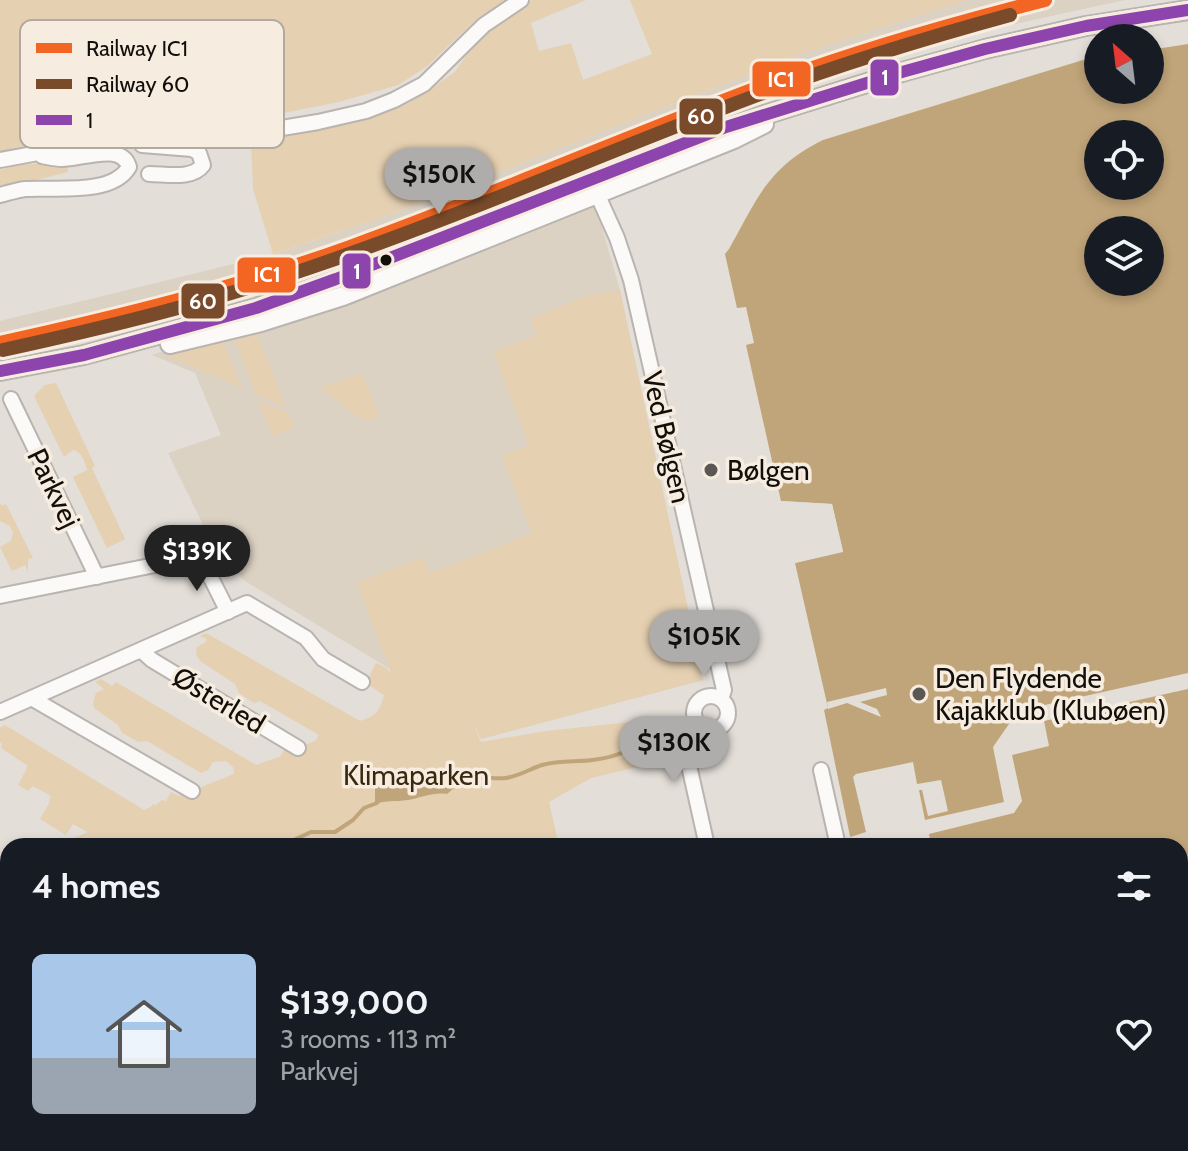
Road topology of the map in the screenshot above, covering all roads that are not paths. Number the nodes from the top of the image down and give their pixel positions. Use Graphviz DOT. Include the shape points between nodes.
graph roads {
  1 [pos="521,0"];
  2 [pos="1188,10"];
  3 [pos="284,128"];
  4 [pos="71,148"];
  5 [pos="181,148"];
  6 [pos="34,154"];
  7 [pos="0,160"];
  8 [pos="149,174"];
  9 [pos="593,187"];
  10 [pos="0,195"];
  11 [pos="0,371"];
  12 [pos="11,399"];
  13 [pos="97,577"];
  14 [pos="0,595"];
  15 [pos="228,612"];
  16 [pos="142,651"];
  17 [pos="362,682"];
  18 [pos="33,699"];
  19 [pos="721,699"];
  20 [pos="0,712"];
  21 [pos="705,729"];
  22 [pos="298,748"];
  23 [pos="821,770"];
  24 [pos="192,791"];
  25 [pos="705,838"];
  26 [pos="836,838"];
  1 -- 3 [label="street" via="484,25 424,84 366,111"];
  2 -- 9 [label="street" via="985,49 801,103 726,127"];
  4 -- 6 [label="street"];
  5 -- 8 [label="street" via="199,153 199,171"];
  6 -- 7 [label="street"];
  6 -- 10 [label="street" via="60,159 113,153 129,161 129,167 106,183"];
  9 -- 11 [label="street" via="256,308 84,355"];
  9 -- 19 [label="street, Ved Bølgen" via="631,280 724,690"];
  12 -- 13 [label="street, Parkvej"];
  13 -- 14 [label="street"];
  13 -- 15 [label="street" via="200,556"];
  15 -- 16 [label="street, Østerled"];
  15 -- 17 [label="street, Østerled" via="247,603 306,638 323,659"];
  16 -- 18 [label="street, Østerled"];
  16 -- 22 [label="street, Østerled"];
  18 -- 20 [label="street, Østerled"];
  18 -- 24 [label="street"];
  19 -- 21 [label="street" via="728,710 726,723"];
  19 -- 21 [label="street" via="708,697 697,704 695,717"];
  21 -- 25 [label="street" via="688,761"];
  23 -- 26 [label="street"];
}
